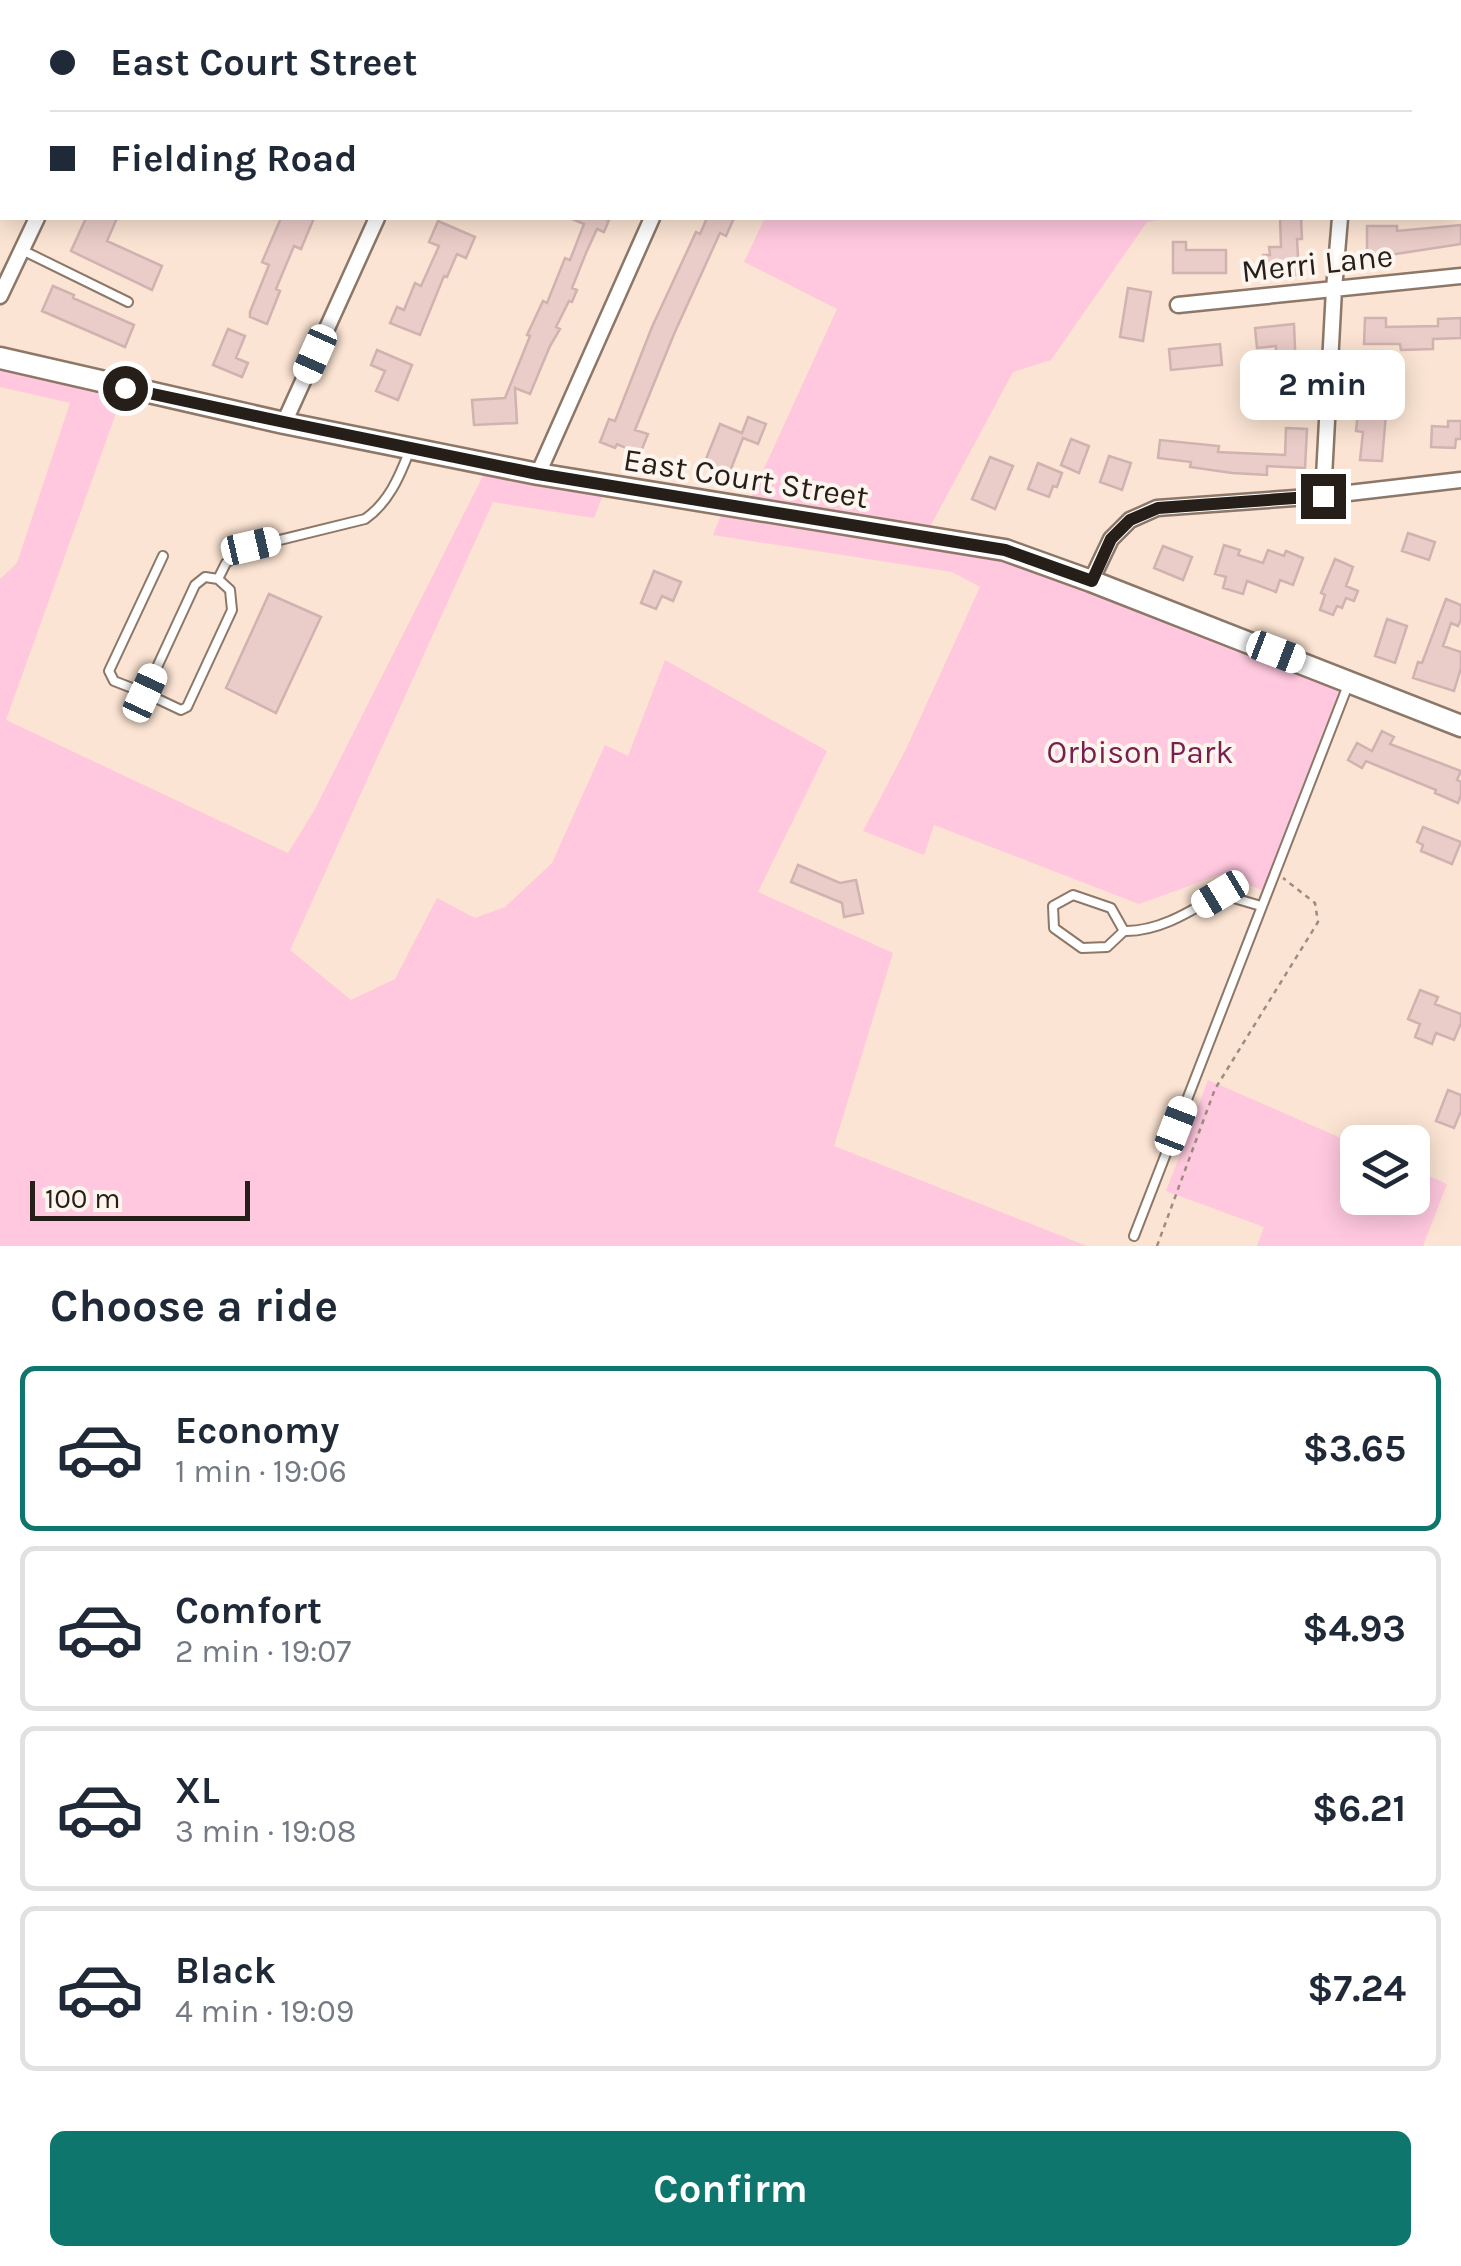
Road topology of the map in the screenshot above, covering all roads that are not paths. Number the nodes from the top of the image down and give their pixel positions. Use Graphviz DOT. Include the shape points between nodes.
graph roads {
  1 [pos="36,220"];
  2 [pos="376,220"];
  3 [pos="651,220"];
  4 [pos="1340,220"];
  5 [pos="22,250"];
  6 [pos="1461,276"];
  7 [pos="1334,290"];
  8 [pos="0,296"];
  9 [pos="128,302"];
  10 [pos="1178,305"];
  11 [pos="0,358"];
  12 [pos="284,422"];
  13 [pos="411,448"];
  14 [pos="538,474"];
  15 [pos="1461,480"];
  16 [pos="1323,496"];
  17 [pos="163,556"];
  18 [pos="218,579"];
  19 [pos="1092,581"];
  20 [pos="1350,680"];
  21 [pos="145,693"];
  22 [pos="1461,726"];
  23 [pos="1261,906"];
  24 [pos="1124,931"];
  25 [pos="1134,1236"];
  1 -- 5 [label="street"];
  2 -- 12 [label="street"];
  3 -- 14 [label="street"];
  4 -- 7 [label="street"];
  5 -- 8 [label="street"];
  5 -- 9 [label="lane"];
  6 -- 7 [label="street, Merri Lane"];
  7 -- 10 [label="street, Merri Lane"];
  7 -- 16 [label="street"];
  11 -- 12 [label="main road, East Court Street"];
  12 -- 13 [label="main road, East Court Street"];
  13 -- 14 [label="main road, East Court Street"];
  13 -- 18 [label="lane" via="380,509 365,520 251,546 226,563"];
  14 -- 19 [label="main road, East Court Street" via="1005,550"];
  15 -- 16 [label="street"];
  16 -- 19 [label="street" via="1158,508 1130,520 1111,539"];
  17 -- 21 [label="lane" via="109,671 114,681"];
  18 -- 21 [label="lane" via="205,577 196,585"];
  18 -- 21 [label="lane" via="230,590 232,610 187,707 180,710"];
  19 -- 20 [label="main road, East Court Street"];
  20 -- 22 [label="main road, East Court Street"];
  20 -- 23 [label="lane"];
  23 -- 24 [label="lane" via="1220,894 1185,915"];
  23 -- 25 [label="lane"];
  24 -- 24 [label="lane" via="1111,908 1074,895 1053,906 1054,928 1082,948 1107,946"];
}
